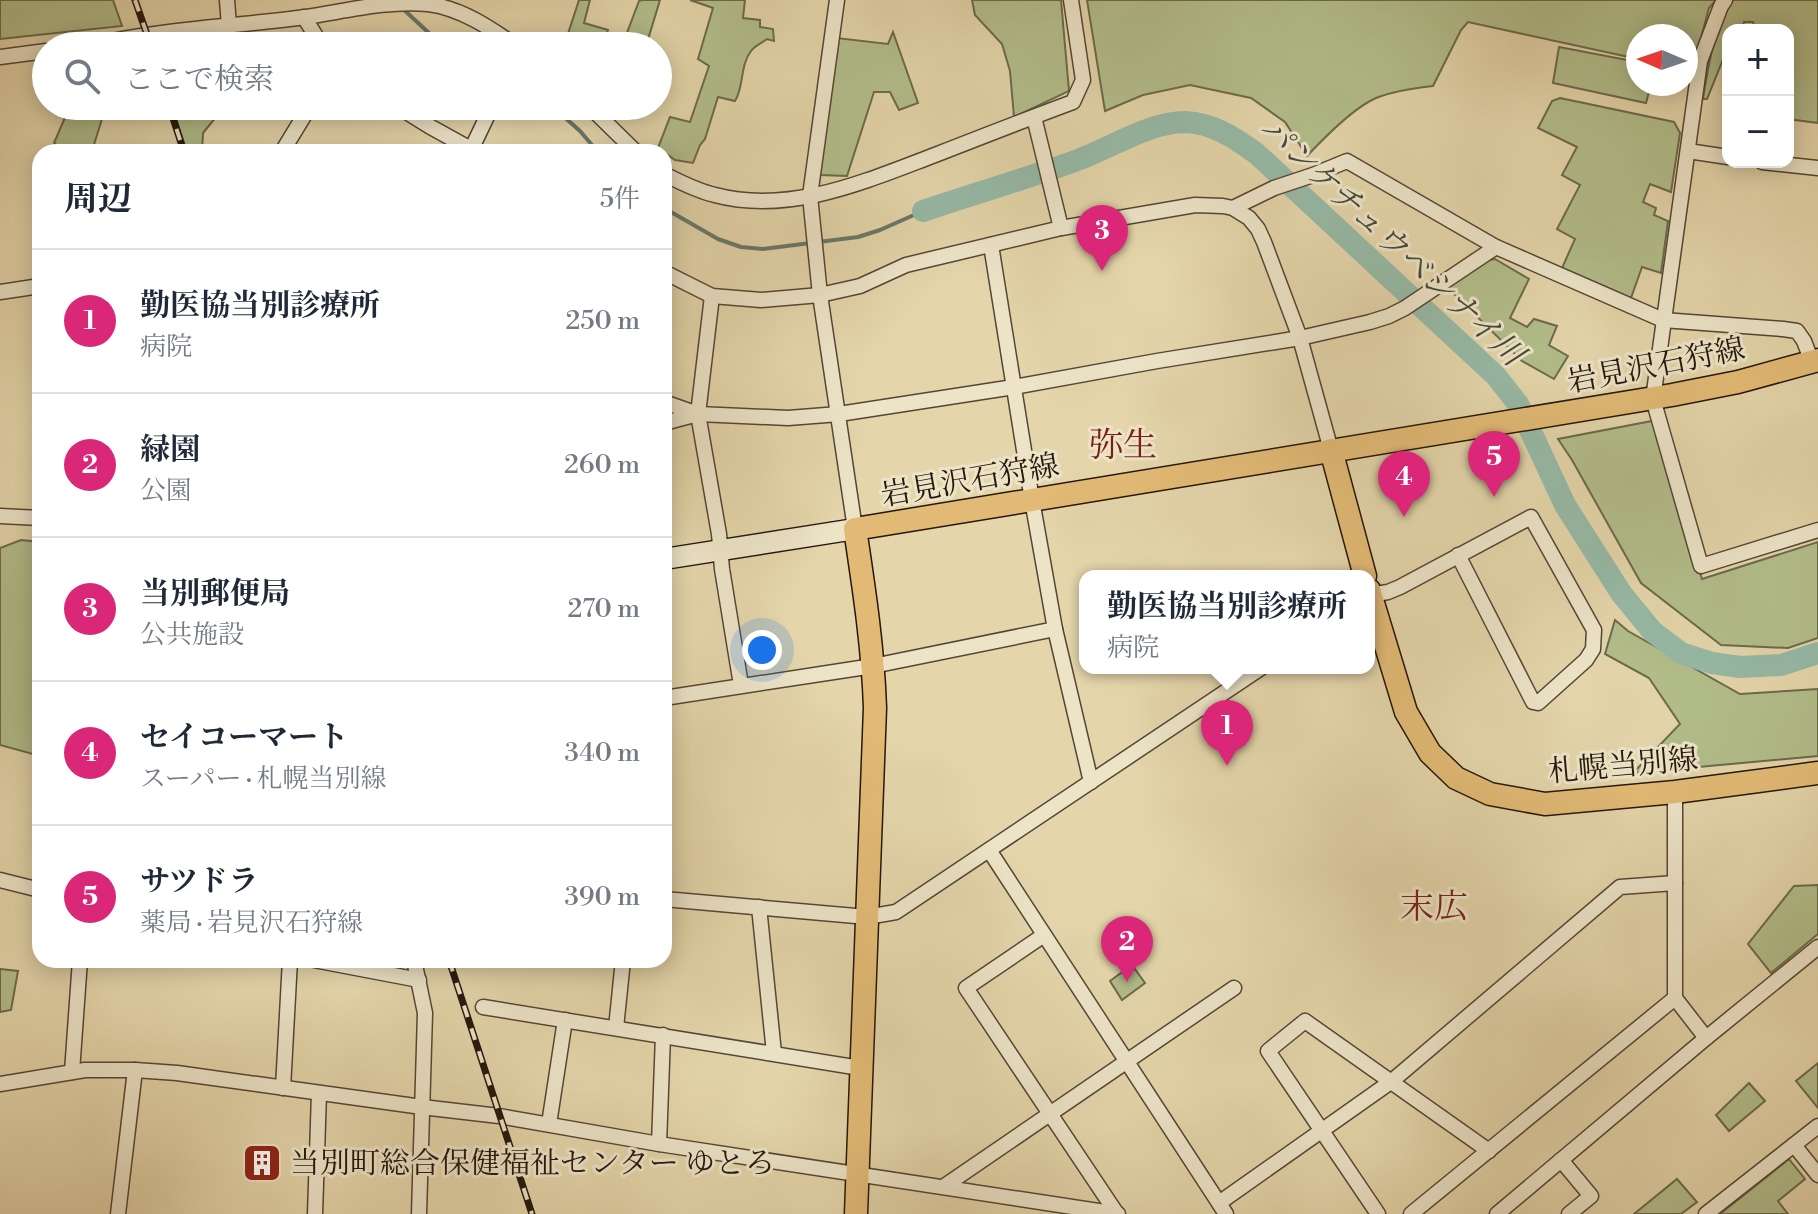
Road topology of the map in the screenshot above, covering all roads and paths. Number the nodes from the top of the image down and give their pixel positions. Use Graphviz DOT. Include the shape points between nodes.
graph roads {
  1 [pos="227,0"];
  2 [pos="837,0"];
  3 [pos="1071,0"];
  4 [pos="1725,0"];
  5 [pos="425,3"];
  6 [pos="304,17"];
  7 [pos="229,26"];
  8 [pos="174,32"];
  9 [pos="313,32"];
  10 [pos="495,32"];
  11 [pos="32,53"];
  12 [pos="0,57"];
  13 [pos="1034,117"];
  14 [pos="301,120"];
  15 [pos="419,120"];
  16 [pos="486,120"];
  17 [pos="603,120"];
  18 [pos="287,144"];
  19 [pos="460,144"];
  20 [pos="475,144"];
  21 [pos="628,144"];
  22 [pos="1688,151"];
  23 [pos="1722,156"];
  24 [pos="1794,165"];
  25 [pos="1818,168"];
  26 [pos="672,178"];
  27 [pos="810,196"];
  28 [pos="1233,208"];
  29 [pos="1061,228"];
  30 [pos="991,245"];
  31 [pos="1496,247"];
  32 [pos="672,276"];
  33 [pos="32,287"];
  34 [pos="0,292"];
  35 [pos="820,295"];
  36 [pos="712,296"];
  37 [pos="1663,320"];
  38 [pos="1300,338"];
  39 [pos="1815,361"];
  40 [pos="1014,387"];
  41 [pos="1653,399"];
  42 [pos="672,405"];
  43 [pos="698,414"];
  44 [pos="839,414"];
  45 [pos="672,421"];
  46 [pos="1331,450"];
  47 [pos="1032,500"];
  48 [pos="0,516"];
  49 [pos="32,518"];
  50 [pos="855,529"];
  51 [pos="1818,530"];
  52 [pos="720,551"];
  53 [pos="1458,555"];
  54 [pos="672,558"];
  55 [pos="1363,570"];
  56 [pos="1375,593"];
  57 [pos="1375,612"];
  58 [pos="1055,629"];
  59 [pos="873,666"];
  60 [pos="1252,674"];
  61 [pos="741,685"];
  62 [pos="672,697"];
  63 [pos="1818,773"];
  64 [pos="1091,782"];
  65 [pos="1675,792"];
  66 [pos="989,850"];
  67 [pos="0,880"];
  68 [pos="1675,883"];
  69 [pos="32,888"];
  70 [pos="672,900"];
  71 [pos="759,907"];
  72 [pos="867,917"];
  73 [pos="1044,935"];
  74 [pos="1818,947"];
  75 [pos="79,968"];
  76 [pos="290,968"];
  77 [pos="356,968"];
  78 [pos="416,968"];
  79 [pos="622,968"];
  80 [pos="419,980"];
  81 [pos="1234,988"];
  82 [pos="1675,998"];
  83 [pos="483,1007"];
  84 [pos="565,1020"];
  85 [pos="616,1028"];
  86 [pos="663,1035"];
  87 [pos="1706,1038"];
  88 [pos="774,1053"];
  89 [pos="1126,1060"];
  90 [pos="860,1068"];
  91 [pos="135,1070"];
  92 [pos="72,1072"];
  93 [pos="1392,1081"];
  94 [pos="0,1084"];
  95 [pos="283,1088"];
  96 [pos="319,1093"];
  97 [pos="422,1107"];
  98 [pos="1049,1114"];
  99 [pos="549,1124"];
  100 [pos="1818,1126"];
  101 [pos="1322,1131"];
  102 [pos="659,1144"];
  103 [pos="1794,1145"];
  104 [pos="1489,1151"];
  105 [pos="1561,1160"];
  106 [pos="857,1174"];
  107 [pos="1818,1175"];
  108 [pos="943,1187"];
  109 [pos="1223,1208"];
  110 [pos="118,1214"];
  111 [pos="315,1214"];
  112 [pos="419,1214"];
  113 [pos="856,1214"];
  114 [pos="1117,1214"];
  115 [pos="1378,1214"];
  116 [pos="1411,1214"];
  117 [pos="1497,1214"];
  118 [pos="1569,1214"];
  119 [pos="1706,1214"];
  1 -- 7 [label="street"];
  2 -- 27 [label="street"];
  3 -- 13 [label="street" via="1083,80 1073,102"];
  4 -- 22 [label="street" via="1700,61"];
  5 -- 6 [label="street"];
  5 -- 10 [label="street" via="458,12"];
  6 -- 7 [label="street"];
  6 -- 9 [label="street"];
  7 -- 8 [label="street"];
  11 -- 12 [label="street"];
  13 -- 27 [label="street" via="855,186"];
  13 -- 29 [label="street"];
  14 -- 18 [label="street"];
  15 -- 19 [label="street"];
  16 -- 20 [label="street"];
  17 -- 21 [label="street"];
  22 -- 23 [label="street"];
  22 -- 37 [label="street"];
  24 -- 25 [label="street"];
  26 -- 27 [label="street" via="730,199"];
  27 -- 35 [label="street"];
  28 -- 29 [label="street" via="1195,205"];
  28 -- 31 [label="street" via="1347,161"];
  28 -- 38 [label="street" via="1258,229"];
  29 -- 30 [label="street"];
  30 -- 35 [label="street" via="906,265 860,286"];
  30 -- 40 [label="street"];
  31 -- 37 [label="street"];
  31 -- 38 [label="street" via="1389,316"];
  32 -- 36 [label="street"];
  33 -- 34 [label="street"];
  35 -- 36 [label="street" via="761,300"];
  35 -- 44 [label="street"];
  36 -- 43 [label="street"];
  37 -- 39 [label="street" via="1797,331"];
  37 -- 41 [label="street"];
  38 -- 40 [label="street"];
  38 -- 46 [label="street"];
  39 -- 41 [label="main road, 岩見沢石狩線"];
  40 -- 44 [label="street"];
  40 -- 47 [label="street"];
  41 -- 46 [label="main road, 岩見沢石狩線"];
  41 -- 51 [label="street" via="1701,566"];
  42 -- 43 [label="street"];
  43 -- 44 [label="street"];
  43 -- 45 [label="street"];
  43 -- 52 [label="street"];
  44 -- 50 [label="street"];
  46 -- 47 [label="main road, 岩見沢石狩線"];
  46 -- 55 [label="main road"];
  47 -- 50 [label="main road, 岩見沢石狩線"];
  47 -- 58 [label="street"];
  48 -- 49 [label="street"];
  50 -- 52 [label="main road"];
  50 -- 59 [label="main road, 岩見沢石狩線"];
  52 -- 54 [label="main road"];
  52 -- 61 [label="street"];
  53 -- 53 [label="street" via="1531,517 1594,630 1586,660 1538,703"];
  53 -- 56 [label="street" via="1388,592"];
  57 -- 65 [label="main road, 札幌当別線" via="1406,712 1430,753 1456,778 1490,794 1545,804"];
  58 -- 59 [label="street"];
  58 -- 64 [label="street"];
  59 -- 61 [label="street"];
  59 -- 72 [label="main road, 岩見沢石狩線"];
  60 -- 64 [label="street"];
  61 -- 62 [label="street"];
  63 -- 65 [label="main road, 札幌当別線"];
  64 -- 66 [label="street"];
  65 -- 68 [label="street"];
  66 -- 72 [label="street" via="896,912"];
  66 -- 73 [label="street"];
  67 -- 69 [label="street"];
  68 -- 82 [label="street"];
  68 -- 93 [label="street" via="1620,887"];
  70 -- 71 [label="street"];
  71 -- 72 [label="street"];
  71 -- 88 [label="street"];
  72 -- 90 [label="main road, 岩見沢石狩線"];
  73 -- 89 [label="street"];
  73 -- 98 [label="street" via="966,988"];
  74 -- 87 [label="street"];
  75 -- 92 [label="street"];
  76 -- 95 [label="street"];
  77 -- 80 [label="street"];
  78 -- 80 [label="street"];
  79 -- 85 [label="street"];
  80 -- 97 [label="street" via="425,1013"];
  81 -- 89 [label="street"];
  82 -- 87 [label="street"];
  82 -- 104 [label="street"];
  83 -- 84 [label="street"];
  84 -- 85 [label="street"];
  84 -- 99 [label="street"];
  85 -- 86 [label="street"];
  86 -- 88 [label="street"];
  86 -- 102 [label="street"];
  87 -- 105 [label="street"];
  88 -- 90 [label="street"];
  89 -- 98 [label="street"];
  89 -- 109 [label="street"];
  90 -- 106 [label="main road, 岩見沢石狩線"];
  91 -- 92 [label="street"];
  91 -- 95 [label="street"];
  91 -- 110 [label="street"];
  92 -- 94 [label="street"];
  93 -- 101 [label="street"];
  93 -- 101 [label="street" via="1305,1021 1268,1051"];
  93 -- 104 [label="street"];
  95 -- 96 [label="street"];
  96 -- 97 [label="street"];
  96 -- 111 [label="street"];
  97 -- 99 [label="street"];
  97 -- 112 [label="street"];
  98 -- 108 [label="street"];
  98 -- 114 [label="street"];
  99 -- 102 [label="street"];
  100 -- 103 [label="street"];
  101 -- 109 [label="street"];
  101 -- 115 [label="street"];
  102 -- 106 [label="street"];
  103 -- 107 [label="street"];
  103 -- 119 [label="street"];
  104 -- 116 [label="street"];
  105 -- 117 [label="street"];
  105 -- 118 [label="street" via="1591,1196"];
  106 -- 108 [label="street"];
  106 -- 113 [label="main road, 岩見沢石狩線"];
  108 -- 114 [label="street"];
}
